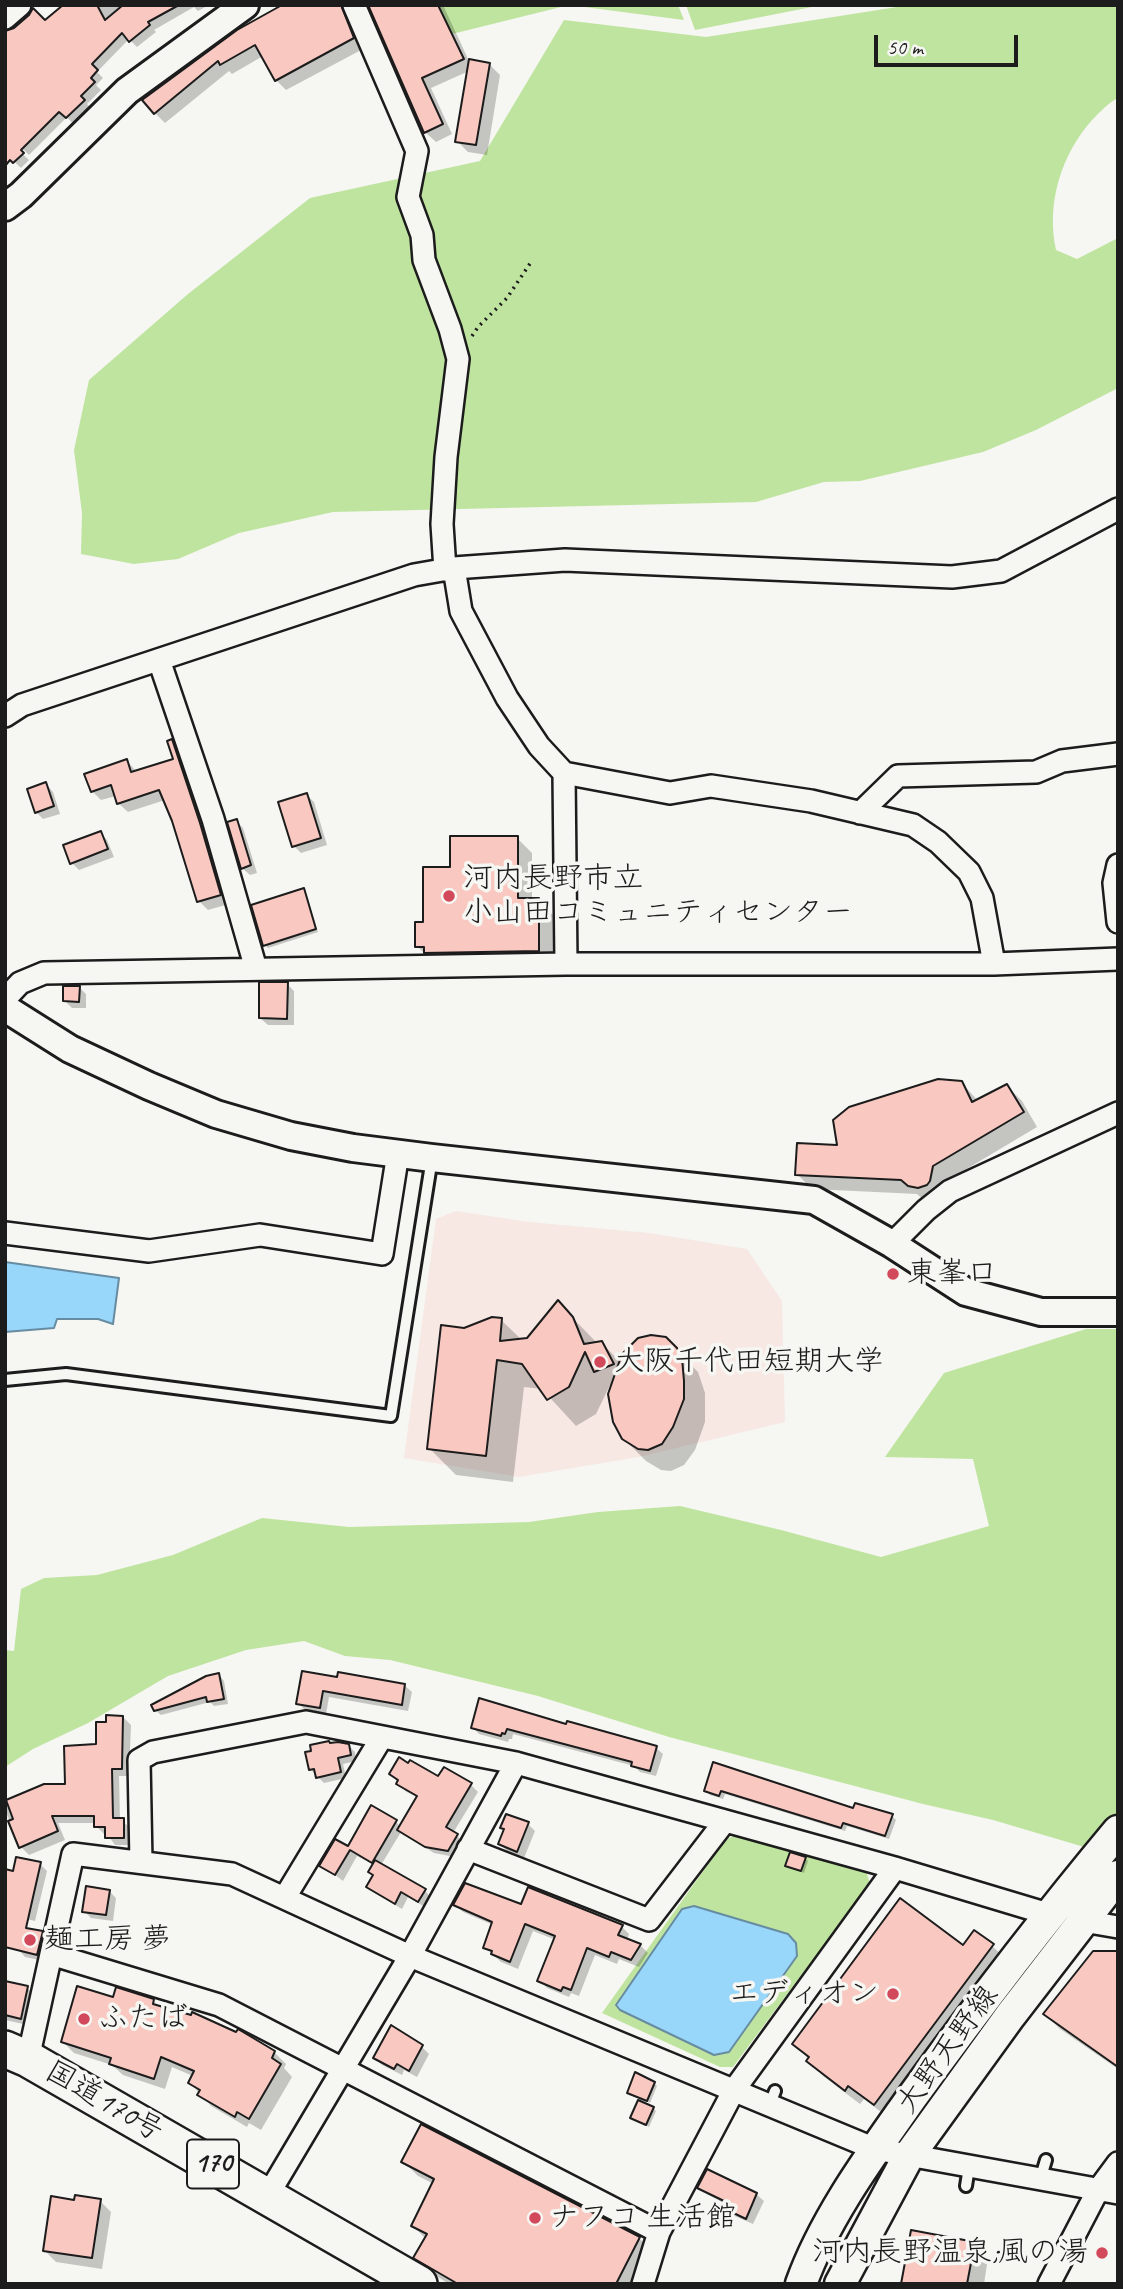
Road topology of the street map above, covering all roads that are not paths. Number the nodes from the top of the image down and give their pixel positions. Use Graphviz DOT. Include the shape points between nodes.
graph roads {
  1 [pos="20,5"];
  2 [pos="245,5"];
  3 [pos="354,5"];
  4 [pos="5,18"];
  5 [pos="11,194"];
  6 [pos="1118,509"];
  7 [pos="449,569"];
  8 [pos="159,660"];
  9 [pos="5,716"];
  10 [pos="1118,754"];
  11 [pos="564,773"];
  12 [pos="860,813"];
  13 [pos="1118,865"];
  14 [pos="1118,922"];
  15 [pos="1118,959"];
  16 [pos="566,964"];
  17 [pos="994,964"];
  18 [pos="256,969"];
  19 [pos="5,999"];
  20 [pos="5,1008"];
  21 [pos="1118,1114"];
  22 [pos="398,1153"];
  23 [pos="432,1158"];
  24 [pos="5,1233"];
  25 [pos="892,1244"];
  26 [pos="1118,1312"];
  27 [pos="5,1380"];
  28 [pos="382,1737"];
  29 [pos="516,1763"];
  30 [pos="725,1821"];
  31 [pos="1118,1831"];
  32 [pos="468,1849"];
  33 [pos="141,1862"];
  34 [pos="895,1868"];
  35 [pos="1118,1876"];
  36 [pos="285,1897"];
  37 [pos="1048,1914"];
  38 [pos="1083,1921"];
  39 [pos="1118,1927"];
  40 [pos="51,1954"];
  41 [pos="410,1956"];
  42 [pos="17,2054"];
  43 [pos="342,2068"];
  44 [pos="734,2090"];
  45 [pos="875,2149"];
  46 [pos="908,2157"];
  47 [pos="1118,2163"];
  48 [pos="1108,2192"];
  49 [pos="268,2195"];
  50 [pos="659,2232"];
  51 [pos="419,2284"];
  52 [pos="643,2284"];
  53 [pos="801,2284"];
  54 [pos="840,2284"];
  55 [pos="1049,2284"];
  1 -- 4 [label="street"];
  2 -- 5 [label="street" via="127,91"];
  3 -- 7 [label="street" via="417,151 408,197 458,359 442,524"];
  6 -- 7 [label="street" via="1001,571 977,575 565,560"];
  7 -- 8 [label="street" via="414,575"];
  7 -- 11 [label="street" via="461,611 507,698 539,746"];
  8 -- 9 [label="street" via="22,705"];
  8 -- 18 [label="street" via="213,819"];
  10 -- 12 [label="street" via="1062,761 1036,772 898,776"];
  11 -- 12 [label="street" via="670,793 711,786"];
  11 -- 16 [label="street"];
  12 -- 17 [label="street" via="913,825 969,872 982,898"];
  13 -- 14 [label="street" via="1114,883"];
  15 -- 17 [label="street"];
  16 -- 17 [label="street"];
  16 -- 18 [label="street"];
  18 -- 19 [label="street" via="44,973 20,983"];
  20 -- 22 [label="street" via="70,1049 216,1114 291,1136"];
  21 -- 25 [label="street" via="950,1191"];
  22 -- 23 [label="street"];
  22 -- 24 [label="street" via="382,1254 260,1235 149,1251"];
  23 -- 25 [label="street" via="814,1200"];
  23 -- 27 [label="lane" via="391,1416 66,1374"];
  25 -- 26 [label="street" via="966,1292 1041,1312"];
  28 -- 29 [label="street"];
  28 -- 33 [label="street" via="306,1721 153,1752 139,1760"];
  28 -- 36 [label="street"];
  29 -- 30 [label="street"];
  29 -- 32 [label="street"];
  30 -- 32 [label="street" via="649,1920"];
  30 -- 34 [label="street"];
  31 -- 37 [label="main road, 大野天野線"];
  32 -- 41 [label="street"];
  33 -- 36 [label="street" via="232,1874"];
  33 -- 40 [label="street" via="73,1854"];
  34 -- 37 [label="street"];
  34 -- 44 [label="street"];
  35 -- 38 [label="main road, 大野天野線"];
  36 -- 41 [label="street"];
  37 -- 45 [label="main road, 大野天野線"];
  38 -- 39 [label="street"];
  38 -- 46 [label="main road, 大野天野線"];
  40 -- 42 [label="street" via="39,1977"];
  40 -- 43 [label="street" via="219,2005"];
  41 -- 43 [label="street"];
  41 -- 44 [label="street"];
  42 -- 49 [label="highway, 国道170号 / 170" via="207,2169"];
  43 -- 49 [label="street"];
  43 -- 50 [label="street"];
  44 -- 45 [label="street" via="773,2097"];
  44 -- 50 [label="street"];
  45 -- 46 [label="street"];
  45 -- 53 [label="main road, 大野天野線" via="812,2252"];
  46 -- 48 [label="street" via="968,2177 1043,2170"];
  46 -- 54 [label="main road, 大野天野線"];
  47 -- 48 [label="street"];
  48 -- 55 [label="street"];
  49 -- 51 [label="highway, 国道170号 / 170"];
  50 -- 52 [label="street"];
}
